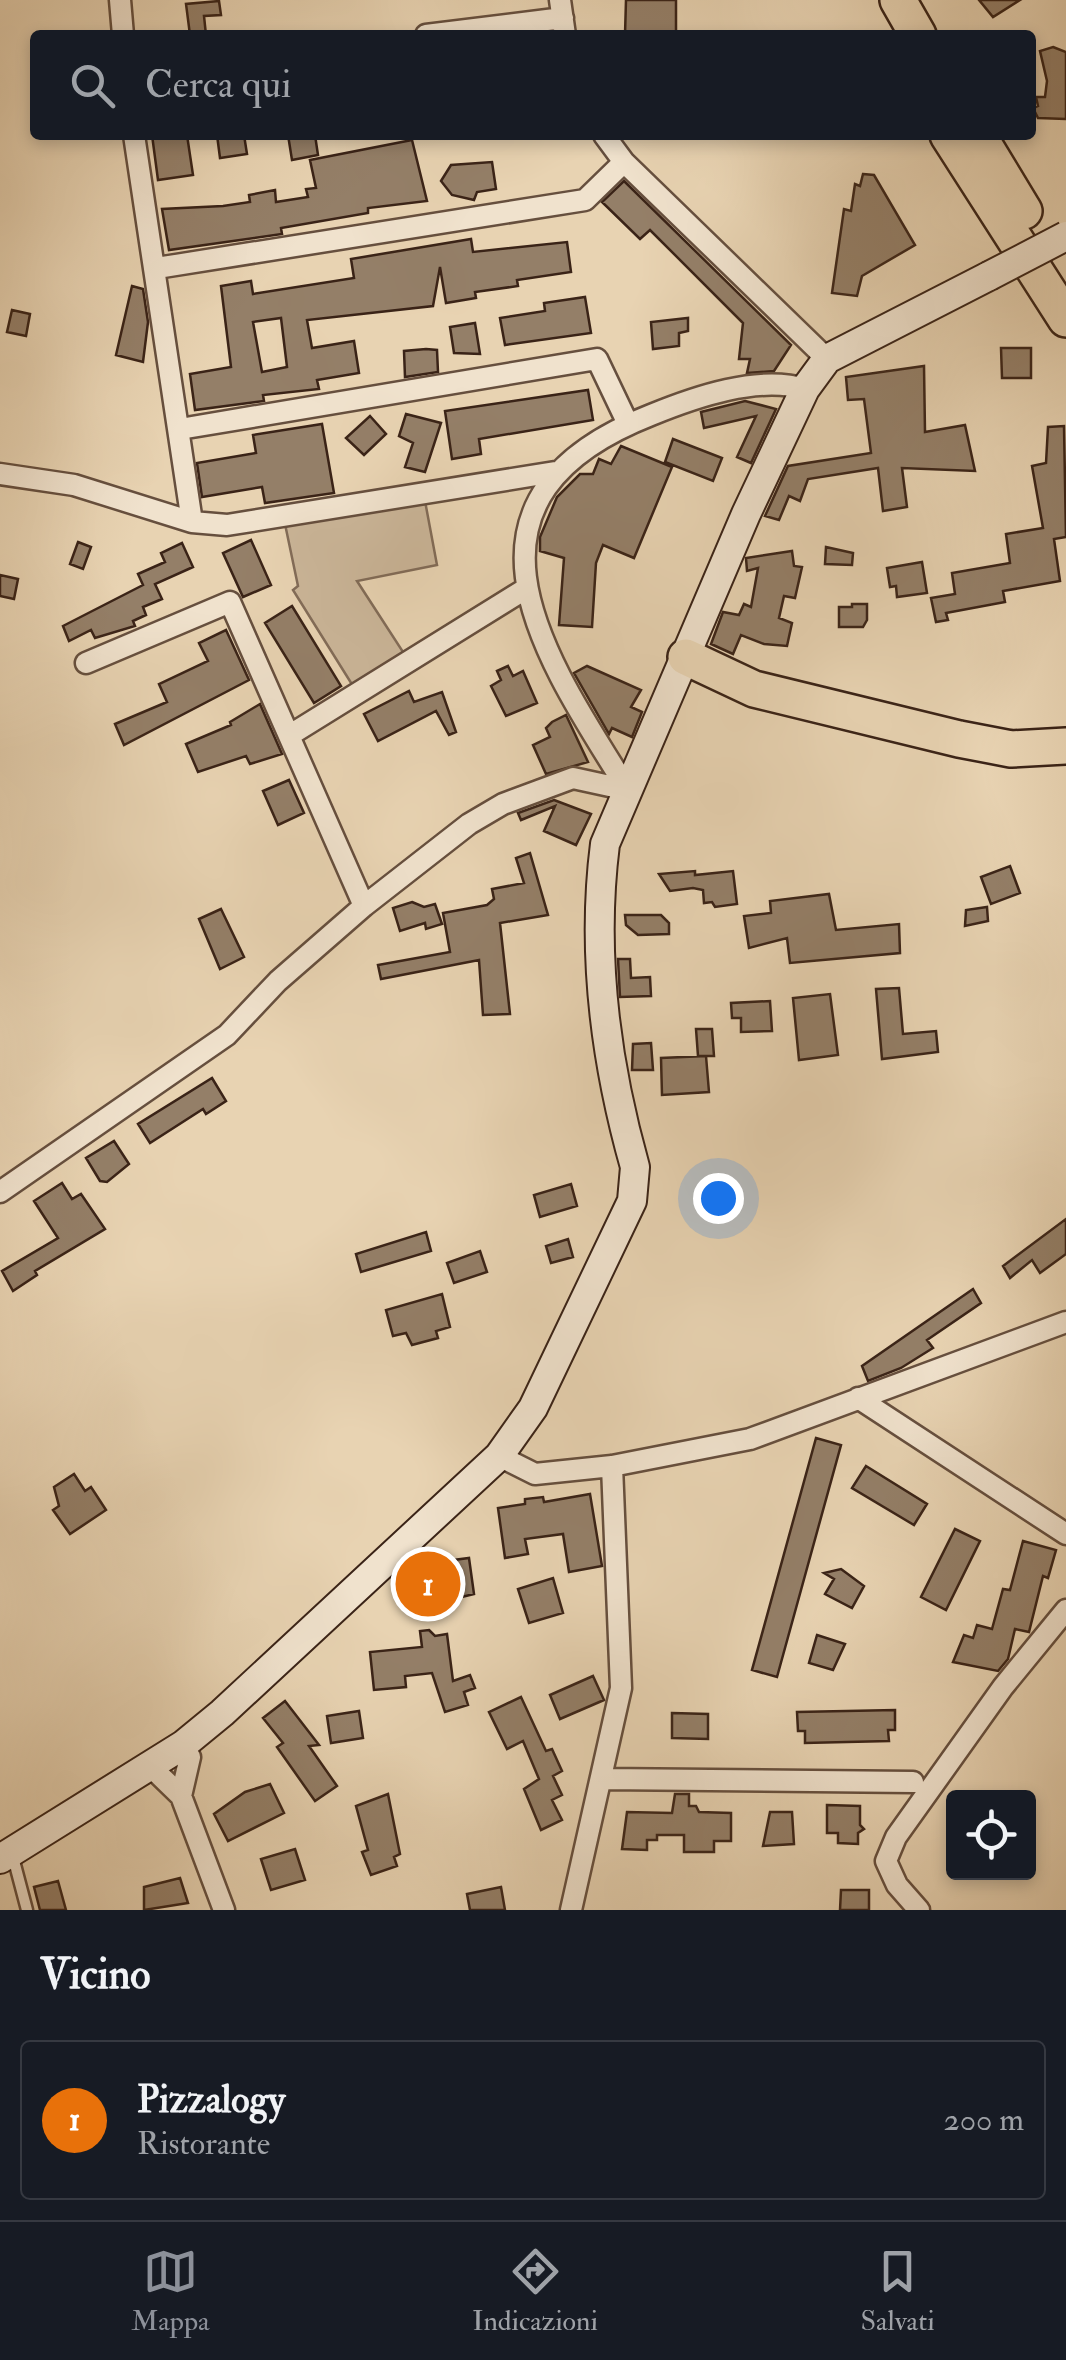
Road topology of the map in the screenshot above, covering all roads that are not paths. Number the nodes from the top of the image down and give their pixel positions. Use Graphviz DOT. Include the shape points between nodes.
graph roads {
  1 [pos="120,0"];
  2 [pos="872,0"];
  3 [pos="898,0"];
  4 [pos="563,18"];
  5 [pos="122,30"];
  6 [pos="466,30"];
  7 [pos="889,30"];
  8 [pos="915,30"];
  9 [pos="135,140"];
  10 [pos="608,140"];
  11 [pos="951,140"];
  12 [pos="981,140"];
  13 [pos="624,162"];
  14 [pos="1066,236"];
  15 [pos="162,267"];
  16 [pos="1066,280"];
  17 [pos="1066,319"];
  18 [pos="827,359"];
  19 [pos="806,388"];
  20 [pos="628,424"];
  21 [pos="180,429"];
  22 [pos="555,472"];
  23 [pos="0,474"];
  24 [pos="192,522"];
  25 [pos="528,588"];
  26 [pos="86,663"];
  27 [pos="682,668"];
  28 [pos="290,735"];
  29 [pos="1066,746"];
  30 [pos="628,790"];
  31 [pos="364,906"];
  32 [pos="2,1185"];
  33 [pos="1066,1322"];
  34 [pos="858,1398"];
  35 [pos="499,1456"];
  36 [pos="612,1466"];
  37 [pos="1066,1534"];
  38 [pos="1066,1610"];
  39 [pos="183,1745"];
  40 [pos="150,1766"];
  41 [pos="603,1779"];
  42 [pos="913,1782"];
  43 [pos="182,1796"];
  44 [pos="6,1855"];
  45 [pos="27,1910"];
  46 [pos="224,1910"];
  47 [pos="571,1910"];
  48 [pos="919,1910"];
  1 -- 5 [label="street"];
  2 -- 7 [label="highway"];
  3 -- 8 [label="highway"];
  4 -- 6 [label="street"];
  9 -- 21 [label="street"];
  10 -- 13 [label="street"];
  11 -- 17 [label="highway"];
  12 -- 16 [label="highway"];
  13 -- 15 [label="street" via="585,200"];
  13 -- 18 [label="street"];
  14 -- 18 [label="street, bridge"];
  18 -- 19 [label="street"];
  19 -- 20 [label="street" via="786,383 736,390"];
  19 -- 27 [label="street"];
  20 -- 21 [label="street" via="597,359"];
  20 -- 22 [label="street"];
  21 -- 24 [label="street"];
  22 -- 24 [label="street" via="227,525"];
  22 -- 25 [label="street" via="528,515"];
  23 -- 24 [label="street" via="74,485"];
  25 -- 28 [label="street"];
  25 -- 30 [label="street" via="566,692"];
  26 -- 28 [label="street" via="230,602"];
  27 -- 29 [label="highway" via="731,692 754,689 984,745"];
  27 -- 30 [label="street"];
  28 -- 31 [label="street"];
  30 -- 31 [label="street" via="573,778 503,804"];
  30 -- 35 [label="street" via="605,844 600,932 605,1042 635,1167 632,1201 533,1408"];
  31 -- 32 [label="street" via="227,1036"];
  33 -- 34 [label="street"];
  34 -- 36 [label="street" via="750,1440"];
  34 -- 37 [label="street"];
  35 -- 36 [label="street" via="535,1474"];
  35 -- 39 [label="street"];
  36 -- 41 [label="street" via="621,1688"];
  38 -- 48 [label="street" via="1002,1687 896,1837 886,1862"];
  39 -- 40 [label="street"];
  39 -- 43 [label="street" via="190,1757"];
  40 -- 43 [label="street"];
  40 -- 44 [label="street"];
  41 -- 42 [label="street"];
  41 -- 47 [label="street"];
  43 -- 46 [label="street"];
  44 -- 45 [label="lane"];
}
